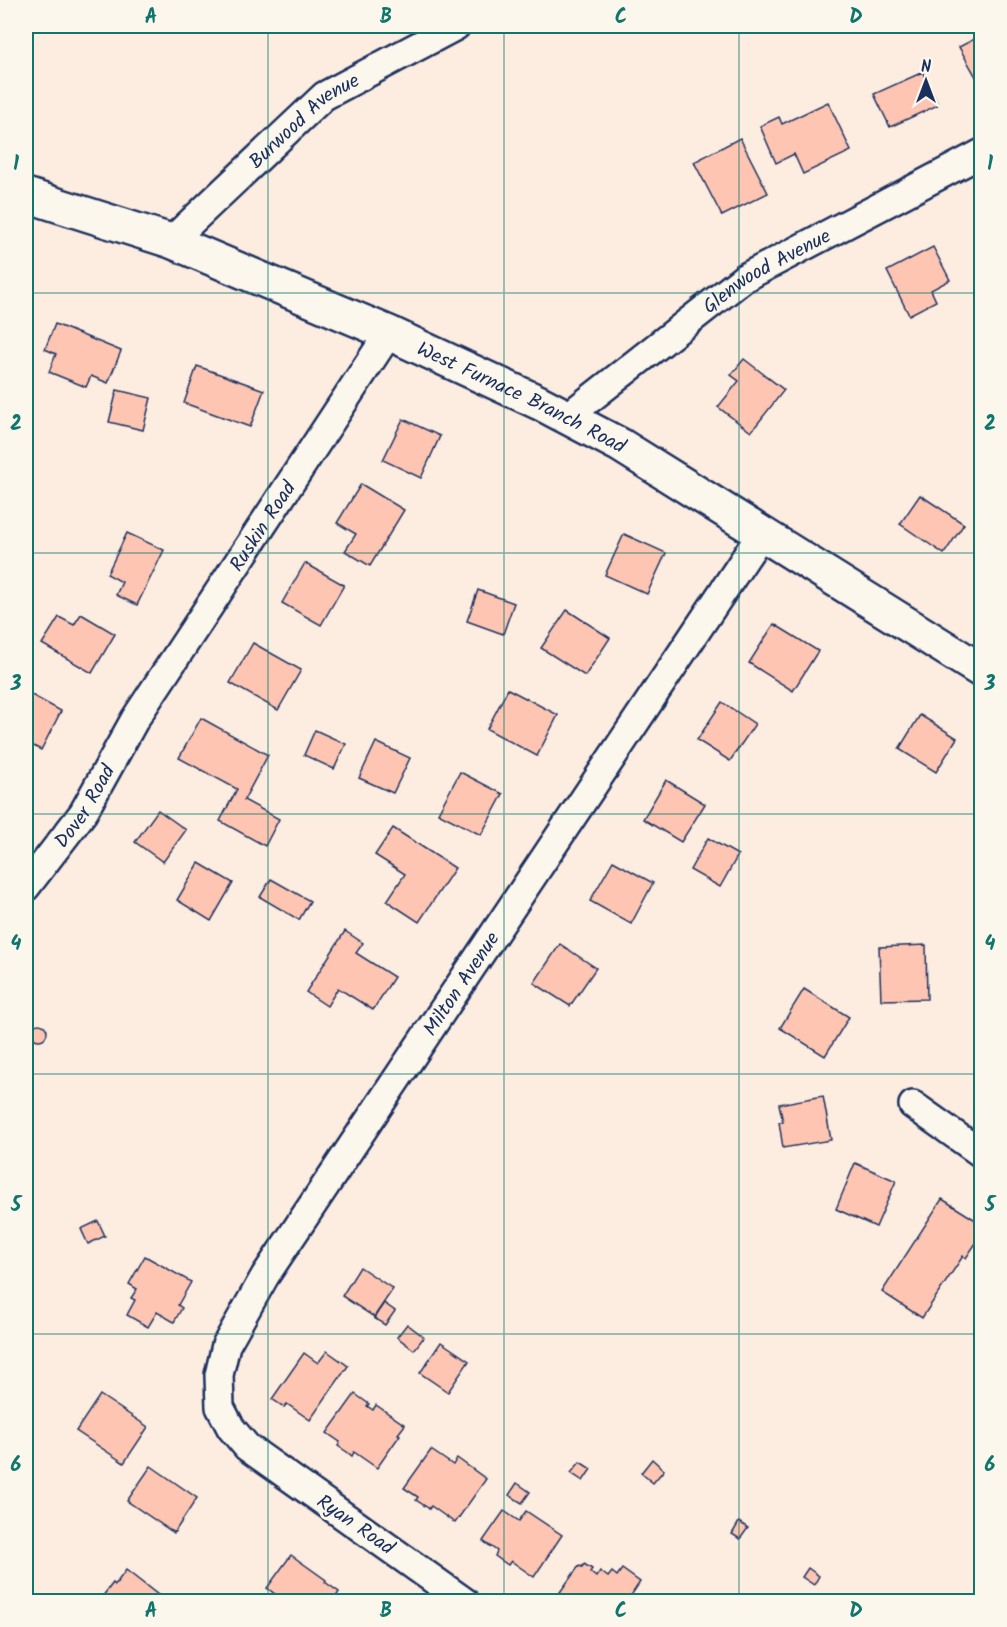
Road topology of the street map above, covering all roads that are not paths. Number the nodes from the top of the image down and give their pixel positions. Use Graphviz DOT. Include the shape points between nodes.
graph roads {
  1 [pos="456,26"];
  2 [pos="981,153"];
  3 [pos="26,195"];
  4 [pos="171,240"];
  5 [pos="389,333"];
  6 [pos="567,417"];
  7 [pos="762,533"];
  8 [pos="981,671"];
  9 [pos="135,719"];
  10 [pos="26,887"];
  11 [pos="913,1106"];
  12 [pos="981,1154"];
  13 [pos="247,1447"];
  14 [pos="465,1602"];
  1 -- 4 [label="street, Burwood Avenue" via="324,96"];
  2 -- 6 [label="street, Glenwood Avenue" via="744,278"];
  3 -- 4 [label="street, West Furnace Branch Road"];
  4 -- 5 [label="street, West Furnace Branch Road"];
  5 -- 6 [label="street, West Furnace Branch Road"];
  5 -- 9 [label="street, Ruskin Road"];
  6 -- 7 [label="street, West Furnace Branch Road" via="620,445"];
  7 -- 8 [label="street, West Furnace Branch Road"];
  7 -- 13 [label="street, Milton Avenue" via="265,1276 226,1345 219,1375 220,1407"];
  9 -- 10 [label="street, Dover Road" via="83,813"];
  11 -- 12 [label="street"];
  13 -- 14 [label="street, Ryan Road"];
}
